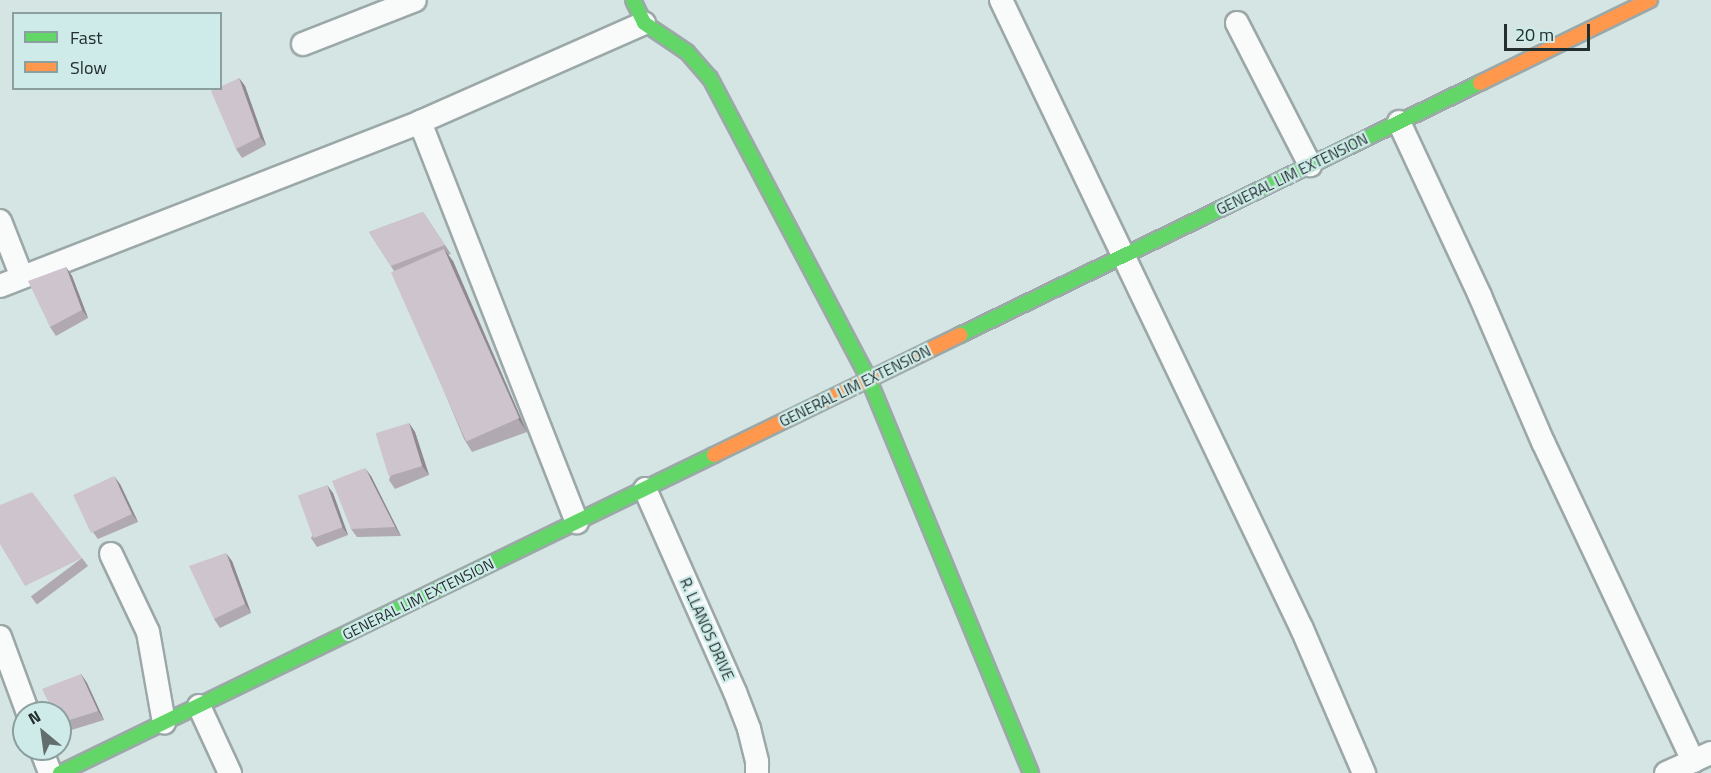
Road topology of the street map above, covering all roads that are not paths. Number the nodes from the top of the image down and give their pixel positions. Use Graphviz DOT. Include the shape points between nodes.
graph roads {
  1 [pos="415,0"];
  2 [pos="633,0"];
  3 [pos="1001,0"];
  4 [pos="1650,0"];
  5 [pos="644,23"];
  6 [pos="1238,23"];
  7 [pos="303,44"];
  8 [pos="420,122"];
  9 [pos="1400,122"];
  10 [pos="1310,165"];
  11 [pos="0,221"];
  12 [pos="1125,255"];
  13 [pos="22,277"];
  14 [pos="0,286"];
  15 [pos="869,380"];
  16 [pos="645,489"];
  17 [pos="577,522"];
  18 [pos="111,554"];
  19 [pos="0,637"];
  20 [pos="24,701"];
  21 [pos="199,706"];
  22 [pos="164,723"];
  23 [pos="1702,757"];
  24 [pos="60,773"];
  25 [pos="230,773"];
  26 [pos="756,773"];
  27 [pos="1031,773"];
  28 [pos="1364,773"];
  29 [pos="1666,773"];
  1 -- 7 [label="street"];
  2 -- 5 [label="street"];
  3 -- 12 [label="street"];
  4 -- 9 [label="street, GENERAL LIM EXTENSION"];
  5 -- 8 [label="street"];
  5 -- 15 [label="street" via="687,52 710,78"];
  6 -- 10 [label="street"];
  8 -- 13 [label="street"];
  8 -- 17 [label="street"];
  9 -- 10 [label="street, GENERAL LIM EXTENSION"];
  9 -- 23 [label="street" via="1544,442"];
  10 -- 12 [label="street, GENERAL LIM EXTENSION"];
  11 -- 13 [label="street"];
  12 -- 15 [label="street, GENERAL LIM EXTENSION"];
  12 -- 28 [label="street" via="1302,629"];
  13 -- 14 [label="street"];
  15 -- 16 [label="street, GENERAL LIM EXTENSION"];
  15 -- 27 [label="street"];
  16 -- 17 [label="street, GENERAL LIM EXTENSION"];
  16 -- 26 [label="street, R. LLANOS DRIVE" via="735,692 749,729"];
  17 -- 21 [label="street, GENERAL LIM EXTENSION"];
  18 -- 22 [label="street" via="148,632"];
  19 -- 20 [label="street"];
  21 -- 22 [label="street, GENERAL LIM EXTENSION"];
  21 -- 25 [label="street"];
  22 -- 24 [label="street, GENERAL LIM EXTENSION"];
  23 -- 29 [label="street"];
}
